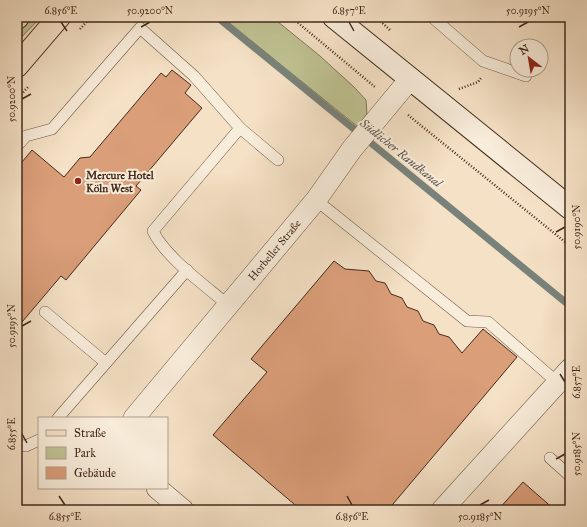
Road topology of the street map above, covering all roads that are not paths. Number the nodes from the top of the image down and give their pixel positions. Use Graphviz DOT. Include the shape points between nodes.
graph roads {
  1 [pos="59,17"];
  2 [pos="334,17"];
  3 [pos="432,17"];
  4 [pos="17,66"];
  5 [pos="509,70"];
  6 [pos="410,79"];
  7 [pos="240,128"];
  8 [pos="17,146"];
  9 [pos="278,160"];
  10 [pos="316,200"];
  11 [pos="570,208"];
  12 [pos="187,270"];
  13 [pos="228,305"];
  14 [pos="45,312"];
  15 [pos="106,363"];
  16 [pos="564,376"];
  17 [pos="59,417"];
  18 [pos="135,417"];
  19 [pos="38,440"];
  20 [pos="17,445"];
  21 [pos="550,458"];
  22 [pos="570,476"];
  23 [pos="158,489"];
  24 [pos="183,510"];
  25 [pos="442,510"];
  1 -- 4 [label="main road"];
  2 -- 6 [label="main road"];
  3 -- 5 [label="lane" via="484,61"];
  6 -- 10 [label="street, Horbeller Straße" via="352,149"];
  6 -- 11 [label="main road"];
  7 -- 8 [label="lane" via="194,76 140,28 52,129 26,136"];
  7 -- 9 [label="lane"];
  7 -- 12 [label="lane" via="153,231 157,240"];
  10 -- 13 [label="street, Horbeller Straße"];
  10 -- 16 [label="lane" via="467,321 488,322"];
  12 -- 13 [label="lane"];
  12 -- 15 [label="lane"];
  13 -- 18 [label="street, Horbeller Straße"];
  14 -- 15 [label="lane"];
  15 -- 17 [label="lane"];
  16 -- 25 [label="street"];
  19 -- 20 [label="lane" via="26,446"];
  21 -- 22 [label="lane"];
  23 -- 24 [label="street"];
}
